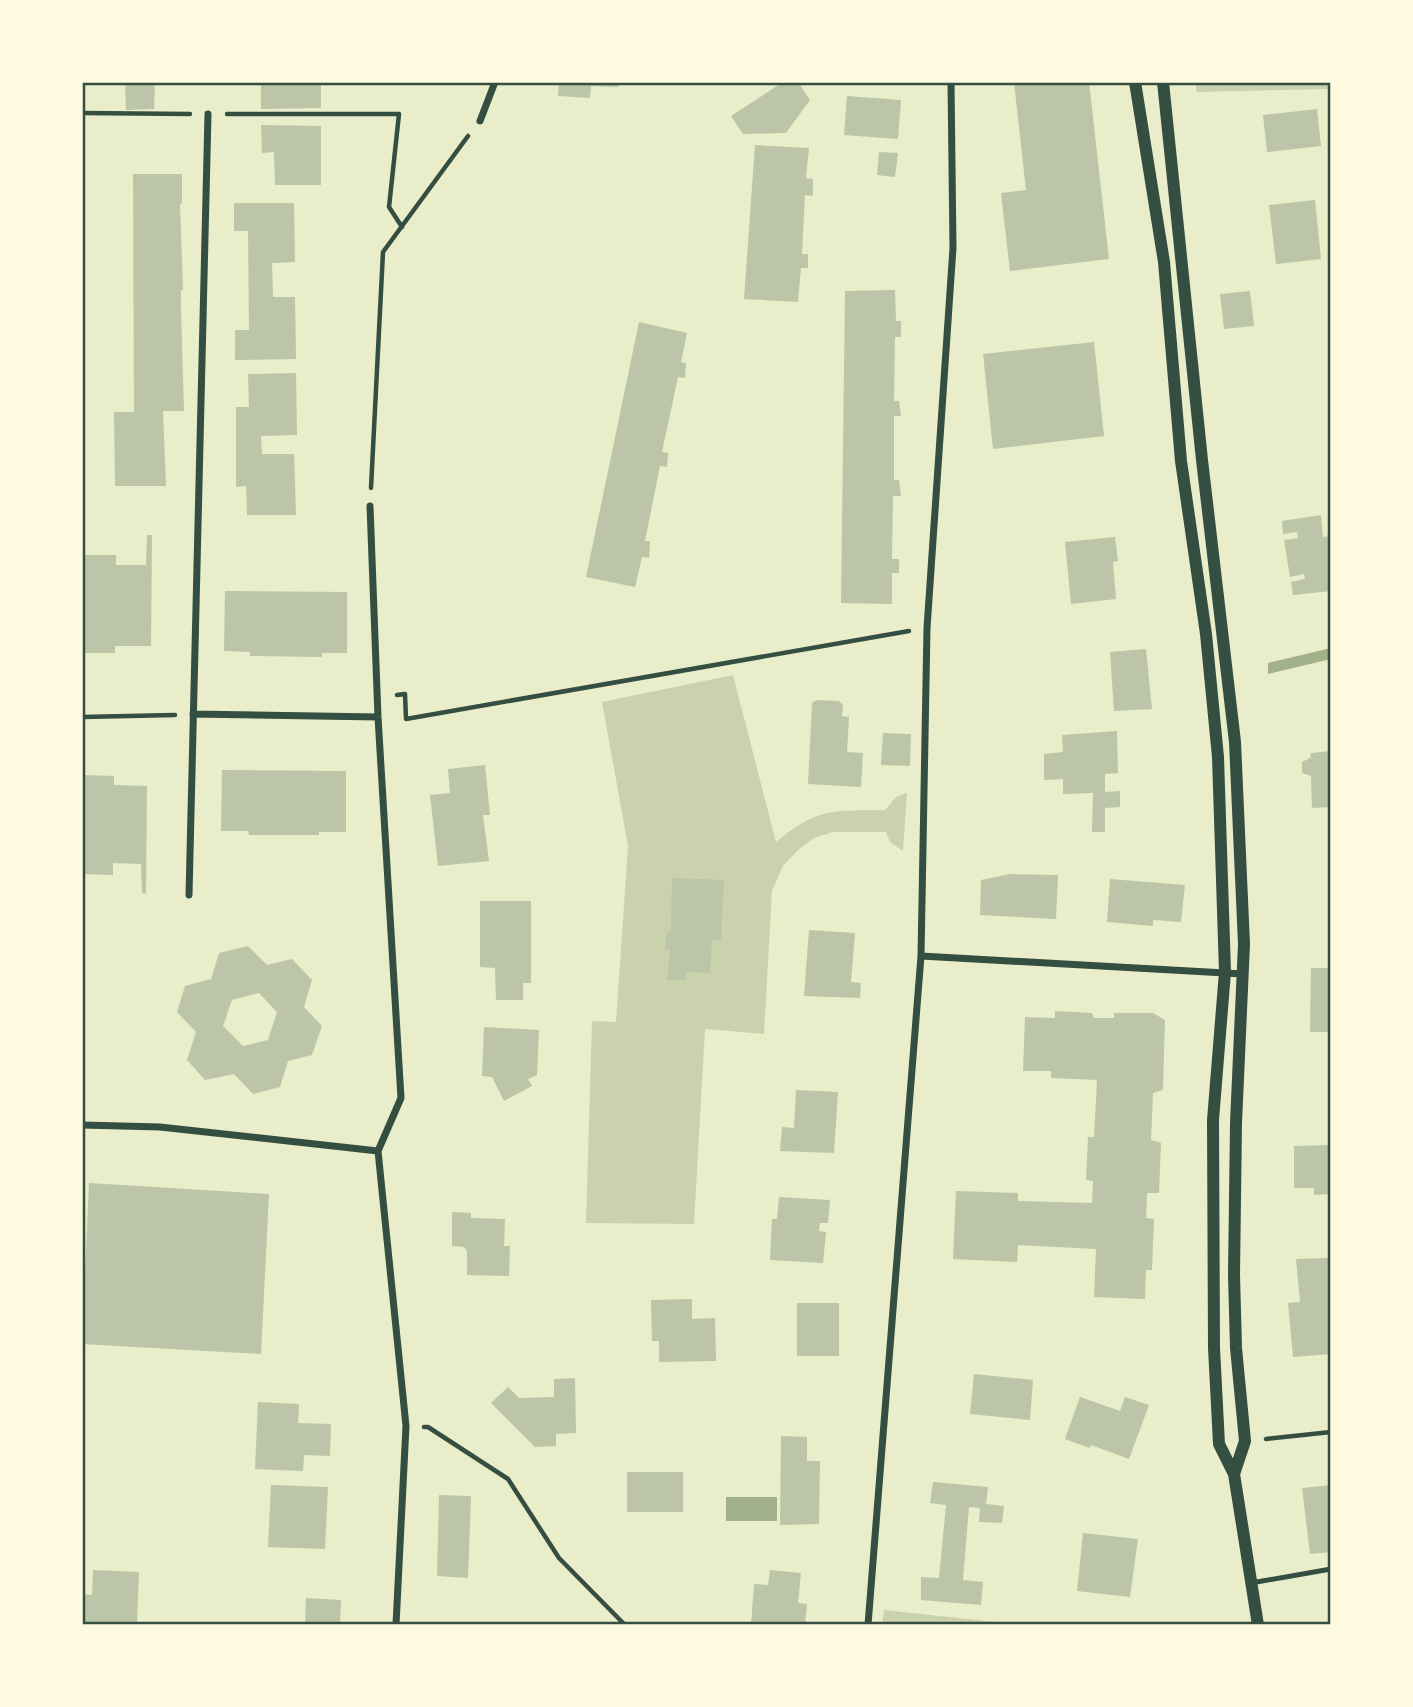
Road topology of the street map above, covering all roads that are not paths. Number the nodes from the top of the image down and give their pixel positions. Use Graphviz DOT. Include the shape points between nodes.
graph roads {
  1 [pos="495,82"];
  2 [pos="951,82"];
  3 [pos="1163,82"];
  4 [pos="1138,83"];
  5 [pos="208,114"];
  6 [pos="480,121"];
  7 [pos="370,506"];
  8 [pos="193,714"];
  9 [pos="378,716"];
  10 [pos="189,895"];
  11 [pos="921,956"];
  12 [pos="1225,972"];
  13 [pos="1242,974"];
  14 [pos="82,1125"];
  15 [pos="378,1151"];
  16 [pos="1234,1474"];
  17 [pos="1331,1569"];
  18 [pos="1251,1583"];
  19 [pos="396,1625"];
  20 [pos="868,1625"];
  21 [pos="1258,1625"];
  1 -- 6 [label="street"];
  2 -- 11 [label="street" via="953,248 927,628"];
  3 -- 13 [label="street" via="1234,729"];
  4 -- 12 [label="street" via="1164,262 1181,461 1218,757"];
  5 -- 8 [label="street"];
  7 -- 9 [label="street"];
  8 -- 9 [label="street"];
  8 -- 10 [label="street"];
  9 -- 15 [label="street" via="401,1098"];
  11 -- 12 [label="street"];
  11 -- 20 [label="street"];
  12 -- 13 [label="street"];
  12 -- 16 [label="street" via="1213,1119 1213,1278 1219,1444"];
  13 -- 16 [label="street" via="1234,1275 1245,1441"];
  14 -- 15 [label="street" via="160,1127"];
  15 -- 19 [label="street" via="406,1426"];
  16 -- 18 [label="street"];
  17 -- 18 [label="lane"];
  18 -- 21 [label="street"];
}
